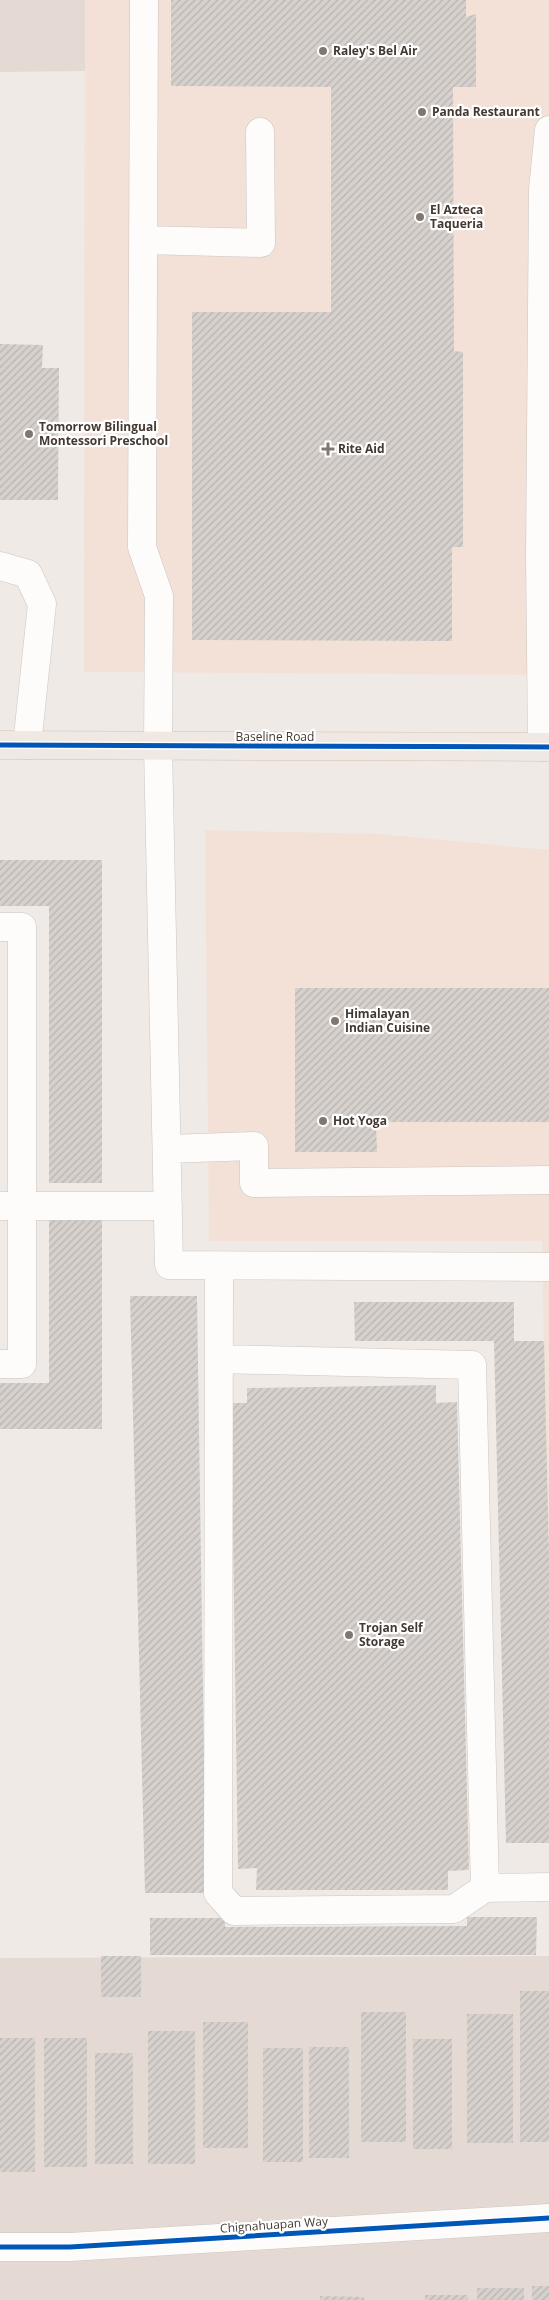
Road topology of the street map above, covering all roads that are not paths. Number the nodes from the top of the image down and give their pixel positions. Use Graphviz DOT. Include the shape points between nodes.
graph roads {
  1 [pos="144,0"];
  2 [pos="549,130"];
  3 [pos="260,132"];
  4 [pos="143,240"];
  5 [pos="0,566"];
  6 [pos="0,745"];
  7 [pos="27,746"];
  8 [pos="158,747"];
  9 [pos="545,747"];
  10 [pos="0,927"];
  11 [pos="11,1037"];
  12 [pos="11,1127"];
  13 [pos="167,1149"];
  14 [pos="549,1180"];
  15 [pos="11,1206"];
  16 [pos="168,1206"];
  17 [pos="219,1266"];
  18 [pos="549,1268"];
  19 [pos="11,1274"];
  20 [pos="219,1359"];
  21 [pos="0,1364"];
  22 [pos="549,1887"];
  23 [pos="485,1888"];
  24 [pos="549,2218"];
  25 [pos="0,2247"];
  1 -- 4 [label="street"];
  2 -- 9 [label="street" via="543,198 540,556"];
  3 -- 4 [label="street" via="261,243"];
  4 -- 8 [label="street" via="142,547 159,596"];
  5 -- 7 [label="street" via="28,574 42,604"];
  6 -- 7 [label="main road, Baseline Road"];
  7 -- 8 [label="main road, Baseline Road"];
  8 -- 9 [label="main road, Baseline Road"];
  8 -- 13 [label="street"];
  10 -- 11 [label="street" via="22,927"];
  11 -- 12 [label="street"];
  12 -- 15 [label="street"];
  13 -- 14 [label="street" via="254,1146 254,1183"];
  13 -- 16 [label="street"];
  15 -- 16 [label="street"];
  15 -- 19 [label="street"];
  16 -- 17 [label="street" via="169,1265"];
  17 -- 18 [label="street"];
  17 -- 20 [label="street"];
  19 -- 21 [label="street" via="22,1364"];
  20 -- 23 [label="street" via="472,1365"];
  20 -- 23 [label="street" via="218,1893 234,1911 454,1909"];
  22 -- 23 [label="street"];
  24 -- 25 [label="street, Chignahuapan Way" via="116,2245"];
}
